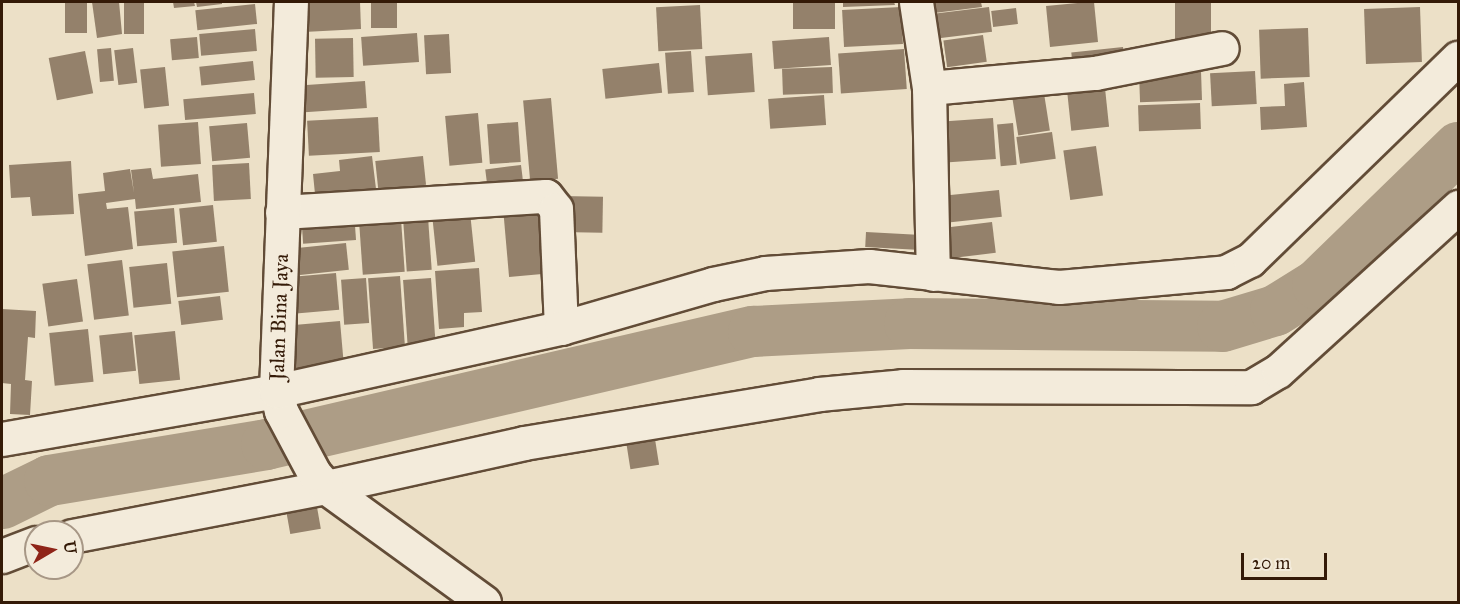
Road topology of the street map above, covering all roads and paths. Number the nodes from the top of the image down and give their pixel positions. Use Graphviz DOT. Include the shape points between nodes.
graph roads {
  1 [pos="291,2"];
  2 [pos="916,2"];
  3 [pos="1222,48"];
  4 [pos="1458,58"];
  5 [pos="929,88"];
  6 [pos="1458,207"];
  7 [pos="282,212"];
  8 [pos="933,274"];
  9 [pos="561,328"];
  10 [pos="278,401"];
  11 [pos="2,439"];
  12 [pos="320,480"];
  13 [pos="84,533"];
  14 [pos="24,548"];
  15 [pos="2,556"];
  16 [pos="484,603"];
  1 -- 7 [label="street, Jalan Bina Jaya"];
  2 -- 5 [label="street"];
  3 -- 5 [label="street" via="1095,73"];
  4 -- 8 [label="street" via="1250,260 1226,272 1059,287"];
  5 -- 8 [label="street"];
  6 -- 12 [label="street" via="1278,371 1251,387 903,386 819,393"];
  7 -- 9 [label="street" via="546,196 556,209"];
  7 -- 10 [label="street, Jalan Bina Jaya"];
  8 -- 9 [label="street" via="869,266 765,273"];
  9 -- 10 [label="street"];
  10 -- 11 [label="street, Jalan Bina Jaya"];
  10 -- 12 [label="street"];
  12 -- 13 [label="street"];
  12 -- 16 [label="street"];
  14 -- 15 [label="street"];
}
